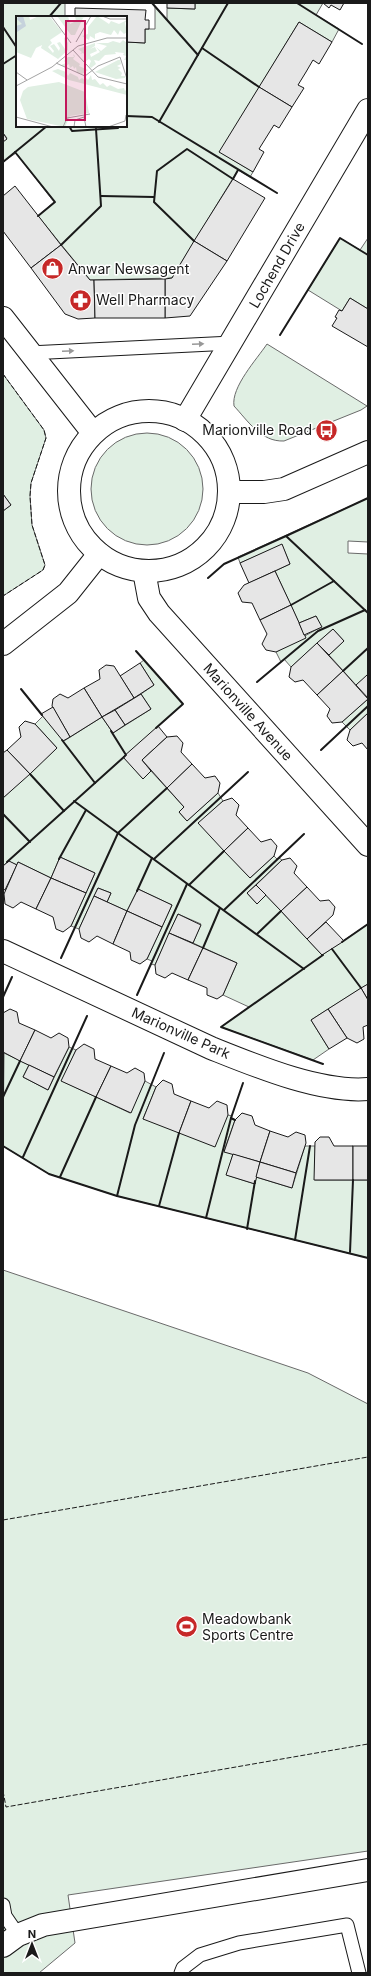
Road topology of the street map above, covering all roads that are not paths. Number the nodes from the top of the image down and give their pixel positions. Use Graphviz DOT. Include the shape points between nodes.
graph roads {
  1 [pos="368,110"];
  2 [pos="3,318"];
  3 [pos="232,343"];
  4 [pos="29,353"];
  5 [pos="185,420"];
  6 [pos="93,433"];
  7 [pos="368,452"];
  8 [pos="229,492"];
  9 [pos="99,554"];
  10 [pos="144,571"];
  11 [pos="3,644"];
  12 [pos="368,845"];
  13 [pos="3,951"];
  14 [pos="368,1089"];
  15 [pos="368,1870"];
  16 [pos="3,1905"];
  17 [pos="10,1940"];
  18 [pos="181,1973"];
  19 [pos="359,1973"];
  1 -- 3 [label="street, Lochend Drive"];
  2 -- 4 [label="street"];
  4 -- 3 [label="lane, one-way"];
  3 -- 5 [label="street, Lochend Drive"];
  4 -- 6 [label="street"];
  5 -- 6 [label="street" via="154,411 137,412 106,423"];
  5 -- 8 [label="street" via="204,432 218,450 226,470"];
  6 -- 9 [label="street" via="79,451 71,472 69,495 73,517 83,538"];
  7 -- 8 [label="street" via="284,489"];
  8 -- 10 [label="street" via="227,510 220,528 210,543 196,556 180,565 163,570"];
  9 -- 10 [label="street" via="123,567"];
  9 -- 11 [label="street" via="68,593"];
  10 -- 12 [label="street, Marionville Avenue" via="149,598 159,613"];
  13 -- 14 [label="street, Marionville Park" via="238,1059 329,1087"];
  15 -- 17 [label="street" via="44,1925"];
  16 -- 17 [label="lane"];
  18 -- 19 [label="lane" via="183,1968 200,1955 239,1943 347,1925"];
}
